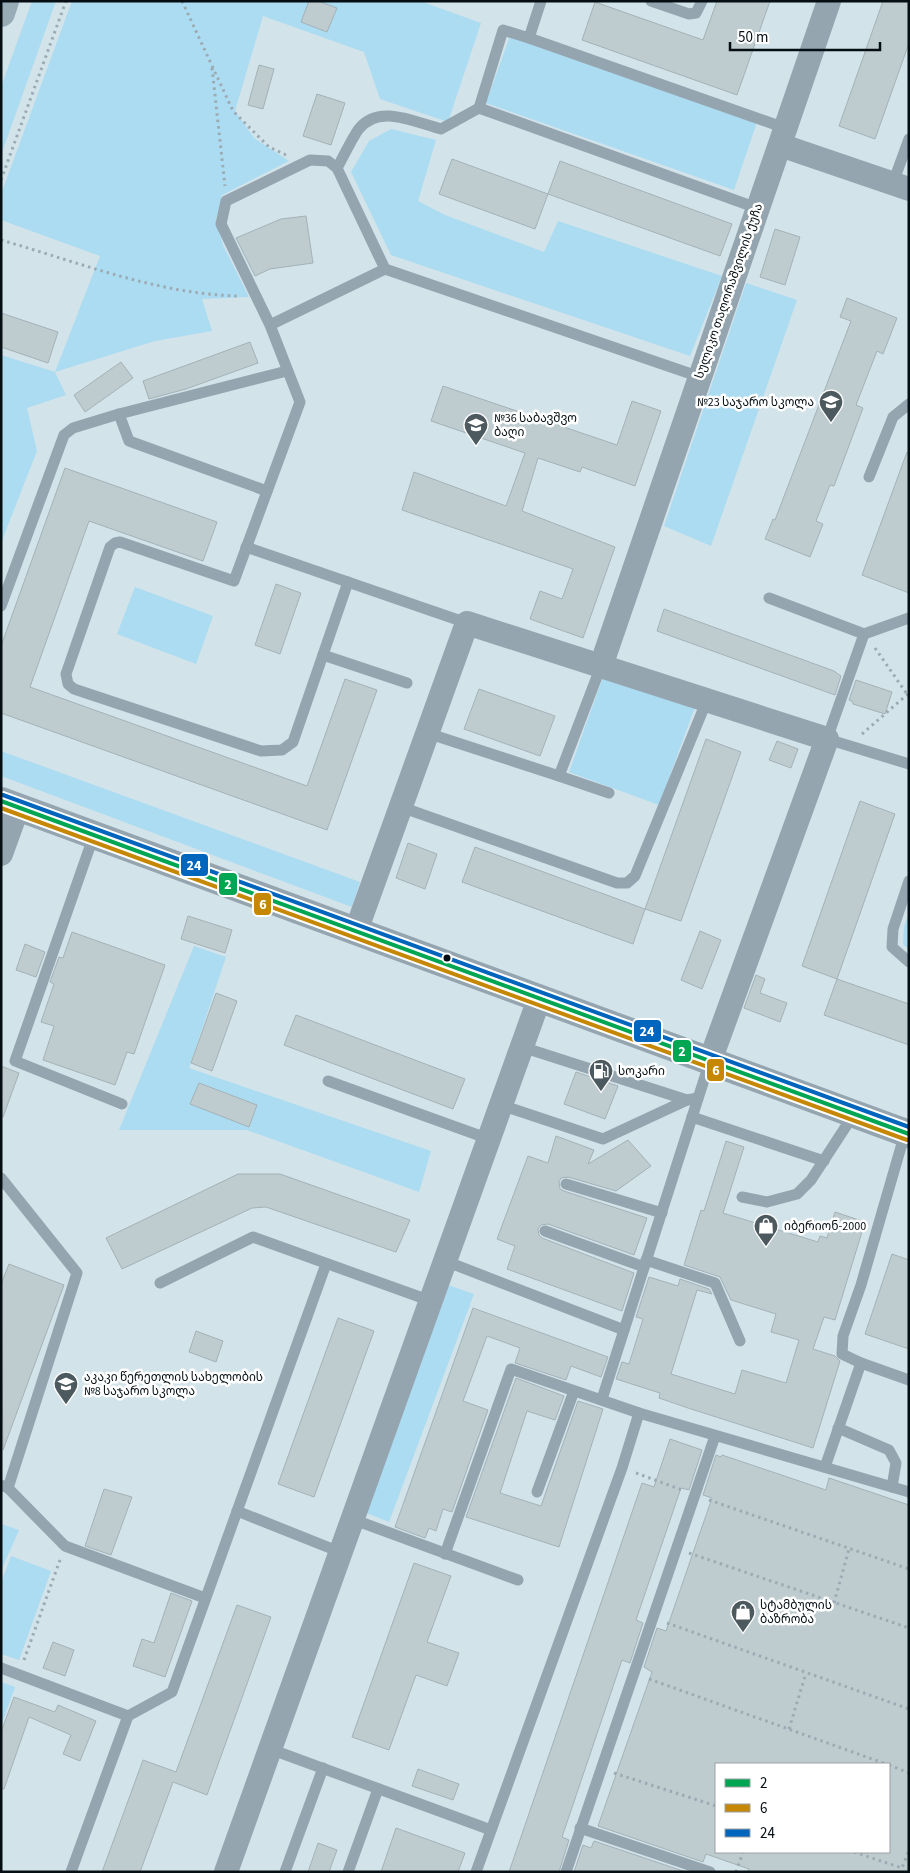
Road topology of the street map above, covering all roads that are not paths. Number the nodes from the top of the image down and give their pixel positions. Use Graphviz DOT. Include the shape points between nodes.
graph roads {
  1 [pos="6,1"];
  2 [pos="541,1"];
  3 [pos="652,1"];
  4 [pos="702,1"];
  5 [pos="829,1"];
  6 [pos="1,13"];
  7 [pos="528,38"];
  8 [pos="479,108"];
  9 [pos="782,137"];
  10 [pos="909,139"];
  11 [pos="337,168"];
  12 [pos="901,186"];
  13 [pos="757,208"];
  14 [pos="385,269"];
  15 [pos="270,325"];
  16 [pos="287,371"];
  17 [pos="700,377"];
  18 [pos="909,404"];
  19 [pos="119,414"];
  20 [pos="869,477"];
  21 [pos="267,491"];
  22 [pos="246,547"];
  23 [pos="348,582"];
  24 [pos="769,598"];
  25 [pos="1,606"];
  26 [pos="909,618"];
  27 [pos="467,622"];
  28 [pos="864,634"];
  29 [pos="323,655"];
  30 [pos="601,666"];
  31 [pos="407,684"];
  32 [pos="707,700"];
  33 [pos="427,733"];
  34 [pos="837,742"];
  35 [pos="909,764"];
  36 [pos="559,776"];
  37 [pos="610,793"];
  38 [pos="10,804"];
  39 [pos="401,807"];
  40 [pos="94,835"];
  41 [pos="1,854"];
  42 [pos="909,881"];
  43 [pos="356,931"];
  44 [pos="909,962"];
  45 [pos="540,998"];
  46 [pos="522,1047"];
  47 [pos="710,1061"];
  48 [pos="328,1081"];
  49 [pos="698,1098"];
  50 [pos="687,1100"];
  51 [pos="122,1104"];
  52 [pos="501,1105"];
  53 [pos="854,1114"];
  54 [pos="692,1116"];
  55 [pos="907,1133"];
  56 [pos="489,1139"];
  57 [pos="824,1161"];
  58 [pos="1,1178"];
  59 [pos="566,1184"];
  60 [pos="742,1197"];
  61 [pos="662,1213"];
  62 [pos="545,1231"];
  63 [pos="445,1261"];
  64 [pos="326,1264"];
  65 [pos="645,1264"];
  66 [pos="160,1283"];
  67 [pos="431,1301"];
  68 [pos="624,1330"];
  69 [pos="740,1341"];
  70 [pos="861,1363"];
  71 [pos="909,1380"];
  72 [pos="574,1390"];
  73 [pos="602,1399"];
  74 [pos="639,1413"];
  75 [pos="838,1428"];
  76 [pos="715,1436"];
  77 [pos="825,1467"];
  78 [pos="5,1487"];
  79 [pos="892,1487"];
  80 [pos="537,1492"];
  81 [pos="909,1492"];
  82 [pos="237,1511"];
  83 [pos="352,1519"];
  84 [pos="340,1552"];
  85 [pos="445,1554"];
  86 [pos="518,1580"];
  87 [pos="205,1598"];
  88 [pos="1,1668"];
  89 [pos="128,1716"];
  90 [pos="270,1749"];
  91 [pos="323,1768"];
  92 [pos="378,1789"];
  93 [pos="580,1828"];
  94 [pos="491,1830"];
  95 [pos="71,1872"];
  96 [pos="226,1872"];
  97 [pos="285,1872"];
  98 [pos="348,1872"];
  99 [pos="476,1872"];
  100 [pos="566,1872"];
  101 [pos="710,1872"];
  1 -- 6 [label="main road"];
  2 -- 7 [label="lane"];
  3 -- 4 [label="lane" via="689,14 696,13"];
  5 -- 9 [label="street, სულიკო თაღორაშვილის ქუჩა"];
  7 -- 8 [label="lane" via="503,30"];
  7 -- 9 [label="lane"];
  8 -- 11 [label="lane" via="441,129 386,114 370,120 358,129"];
  8 -- 13 [label="lane"];
  9 -- 12 [label="street"];
  9 -- 13 [label="street, სულიკო თაღორაშვილის ქუჩა"];
  10 -- 12 [label="lane"];
  11 -- 14 [label="lane"];
  11 -- 15 [label="lane" via="328,161 310,160 226,201 221,224"];
  13 -- 17 [label="street, სულიკო თაღორაშვილის ქუჩა"];
  14 -- 15 [label="lane"];
  14 -- 17 [label="lane"];
  15 -- 16 [label="lane"];
  16 -- 19 [label="lane"];
  16 -- 21 [label="lane" via="300,402"];
  17 -- 30 [label="street, სულიკო თაღორაშვილის ქუჩა"];
  18 -- 20 [label="lane" via="893,417"];
  19 -- 21 [label="lane" via="128,441"];
  19 -- 25 [label="lane" via="73,428 64,434"];
  21 -- 22 [label="lane"];
  22 -- 23 [label="lane"];
  22 -- 29 [label="lane" via="234,581 115,543 110,547 66,674 68,684 260,751 282,750 293,742"];
  23 -- 27 [label="lane"];
  23 -- 29 [label="lane"];
  24 -- 28 [label="lane"];
  26 -- 28 [label="lane"];
  27 -- 30 [label="street"];
  27 -- 33 [label="street"];
  28 -- 34 [label="lane"];
  29 -- 31 [label="lane"];
  30 -- 32 [label="street"];
  30 -- 36 [label="lane"];
  32 -- 34 [label="street"];
  32 -- 39 [label="lane" via="635,876 627,883"];
  33 -- 36 [label="lane"];
  33 -- 39 [label="street"];
  34 -- 35 [label="lane"];
  34 -- 47 [label="street"];
  36 -- 37 [label="lane"];
  38 -- 40 [label="street"];
  38 -- 41 [label="street"];
  39 -- 43 [label="street"];
  40 -- 43 [label="street"];
  40 -- 51 [label="lane" via="15,1060"];
  42 -- 44 [label="lane" via="893,929 892,947"];
  43 -- 45 [label="street"];
  45 -- 46 [label="street"];
  45 -- 47 [label="street"];
  46 -- 50 [label="lane"];
  46 -- 52 [label="street"];
  47 -- 49 [label="lane"];
  47 -- 53 [label="street"];
  48 -- 56 [label="lane"];
  49 -- 50 [label="lane"];
  49 -- 54 [label="lane"];
  50 -- 52 [label="lane" via="603,1139"];
  52 -- 56 [label="street"];
  53 -- 55 [label="street"];
  53 -- 57 [label="lane"];
  54 -- 57 [label="lane"];
  54 -- 61 [label="lane"];
  55 -- 70 [label="lane" via="843,1336 842,1354"];
  56 -- 63 [label="street"];
  57 -- 60 [label="lane" via="797,1194 767,1202"];
  58 -- 78 [label="lane" via="78,1273"];
  59 -- 61 [label="lane"];
  61 -- 65 [label="lane"];
  62 -- 65 [label="lane"];
  63 -- 67 [label="street"];
  63 -- 68 [label="lane"];
  64 -- 66 [label="lane" via="253,1238"];
  64 -- 67 [label="lane"];
  64 -- 82 [label="lane"];
  65 -- 68 [label="lane"];
  65 -- 69 [label="lane" via="715,1283"];
  67 -- 83 [label="street"];
  68 -- 73 [label="lane"];
  70 -- 71 [label="lane"];
  70 -- 75 [label="lane"];
  72 -- 73 [label="lane"];
  72 -- 80 [label="lane"];
  72 -- 85 [label="lane" via="511,1368"];
  73 -- 74 [label="lane"];
  74 -- 76 [label="lane"];
  74 -- 94 [label="lane"];
  75 -- 77 [label="lane"];
  75 -- 79 [label="lane" via="889,1450 896,1463"];
  76 -- 77 [label="lane"];
  76 -- 93 [label="lane"];
  77 -- 79 [label="lane"];
  78 -- 87 [label="lane" via="65,1546"];
  79 -- 81 [label="lane"];
  82 -- 84 [label="lane"];
  82 -- 87 [label="lane"];
  83 -- 84 [label="street"];
  83 -- 85 [label="lane"];
  84 -- 90 [label="street"];
  85 -- 86 [label="lane"];
  87 -- 89 [label="lane" via="172,1692"];
  88 -- 89 [label="lane"];
  89 -- 95 [label="lane"];
  90 -- 91 [label="lane"];
  90 -- 96 [label="street"];
  91 -- 92 [label="lane"];
  91 -- 97 [label="lane"];
  92 -- 94 [label="lane"];
  92 -- 98 [label="lane"];
  93 -- 100 [label="lane"];
  93 -- 101 [label="lane"];
  94 -- 99 [label="lane"];
}
